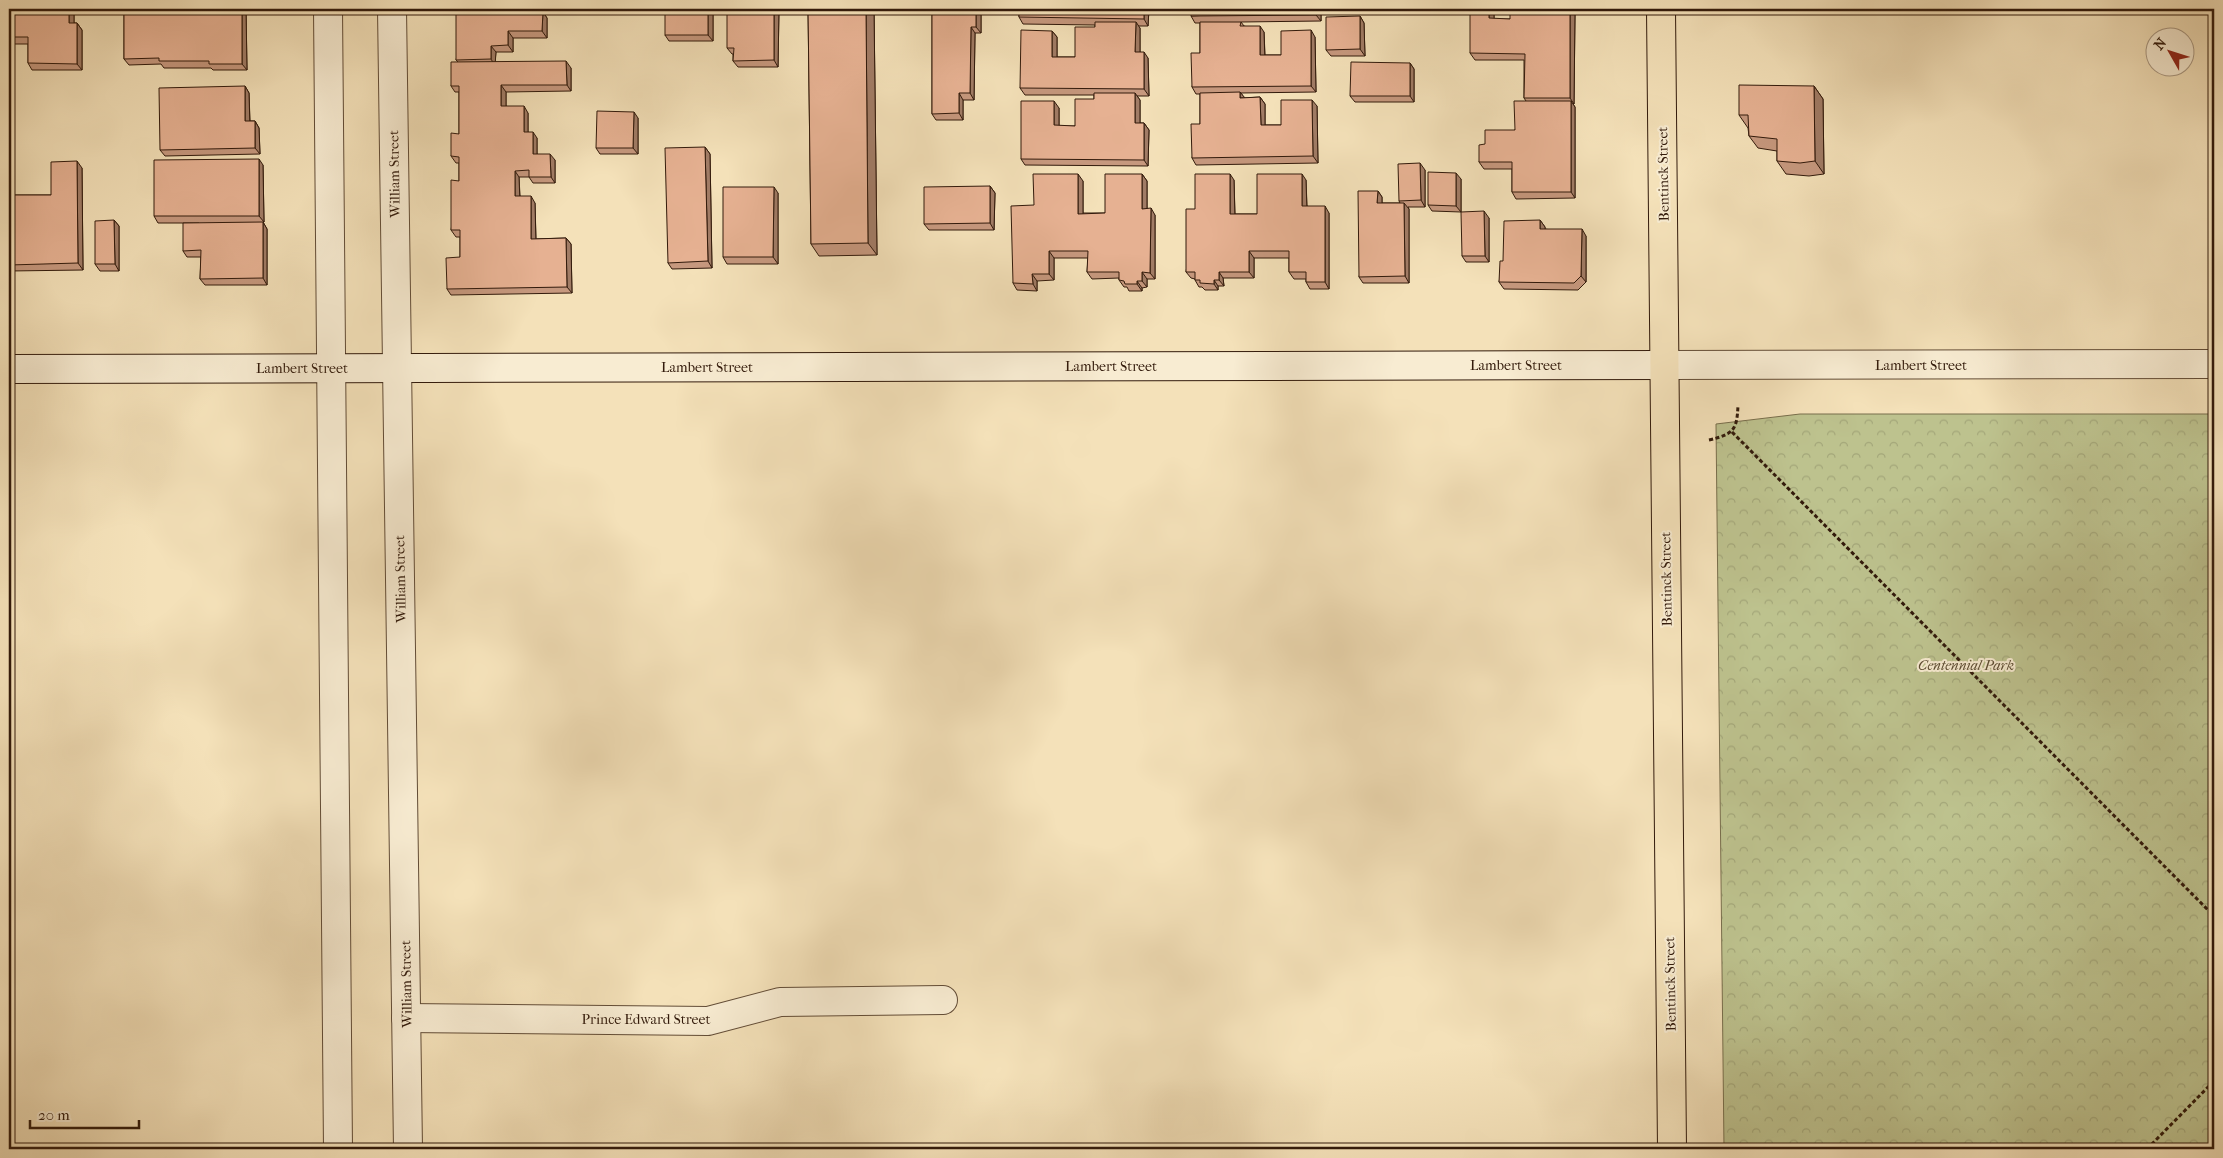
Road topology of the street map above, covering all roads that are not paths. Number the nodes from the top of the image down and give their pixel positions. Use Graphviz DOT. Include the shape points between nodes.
graph roads {
  1 [pos="328,9"];
  2 [pos="392,9"];
  3 [pos="1661,9"];
  4 [pos="2214,364"];
  5 [pos="1666,365"];
  6 [pos="331,368"];
  7 [pos="397,368"];
  8 [pos="9,369"];
  9 [pos="943,1000"];
  10 [pos="406,1018"];
  11 [pos="338,1149"];
  12 [pos="408,1149"];
  13 [pos="1672,1149"];
  1 -- 6 [label="street"];
  2 -- 7 [label="street, William Street"];
  3 -- 5 [label="main road, Bentinck Street"];
  4 -- 5 [label="street, Lambert Street"];
  5 -- 7 [label="street, Lambert Street"];
  5 -- 13 [label="main road, Bentinck Street"];
  6 -- 7 [label="street, Lambert Street"];
  6 -- 8 [label="street, Lambert Street"];
  6 -- 11 [label="street"];
  7 -- 10 [label="street, William Street"];
  9 -- 10 [label="street, Prince Edward Street" via="780,1002 708,1021"];
  10 -- 12 [label="street, William Street"];
}
